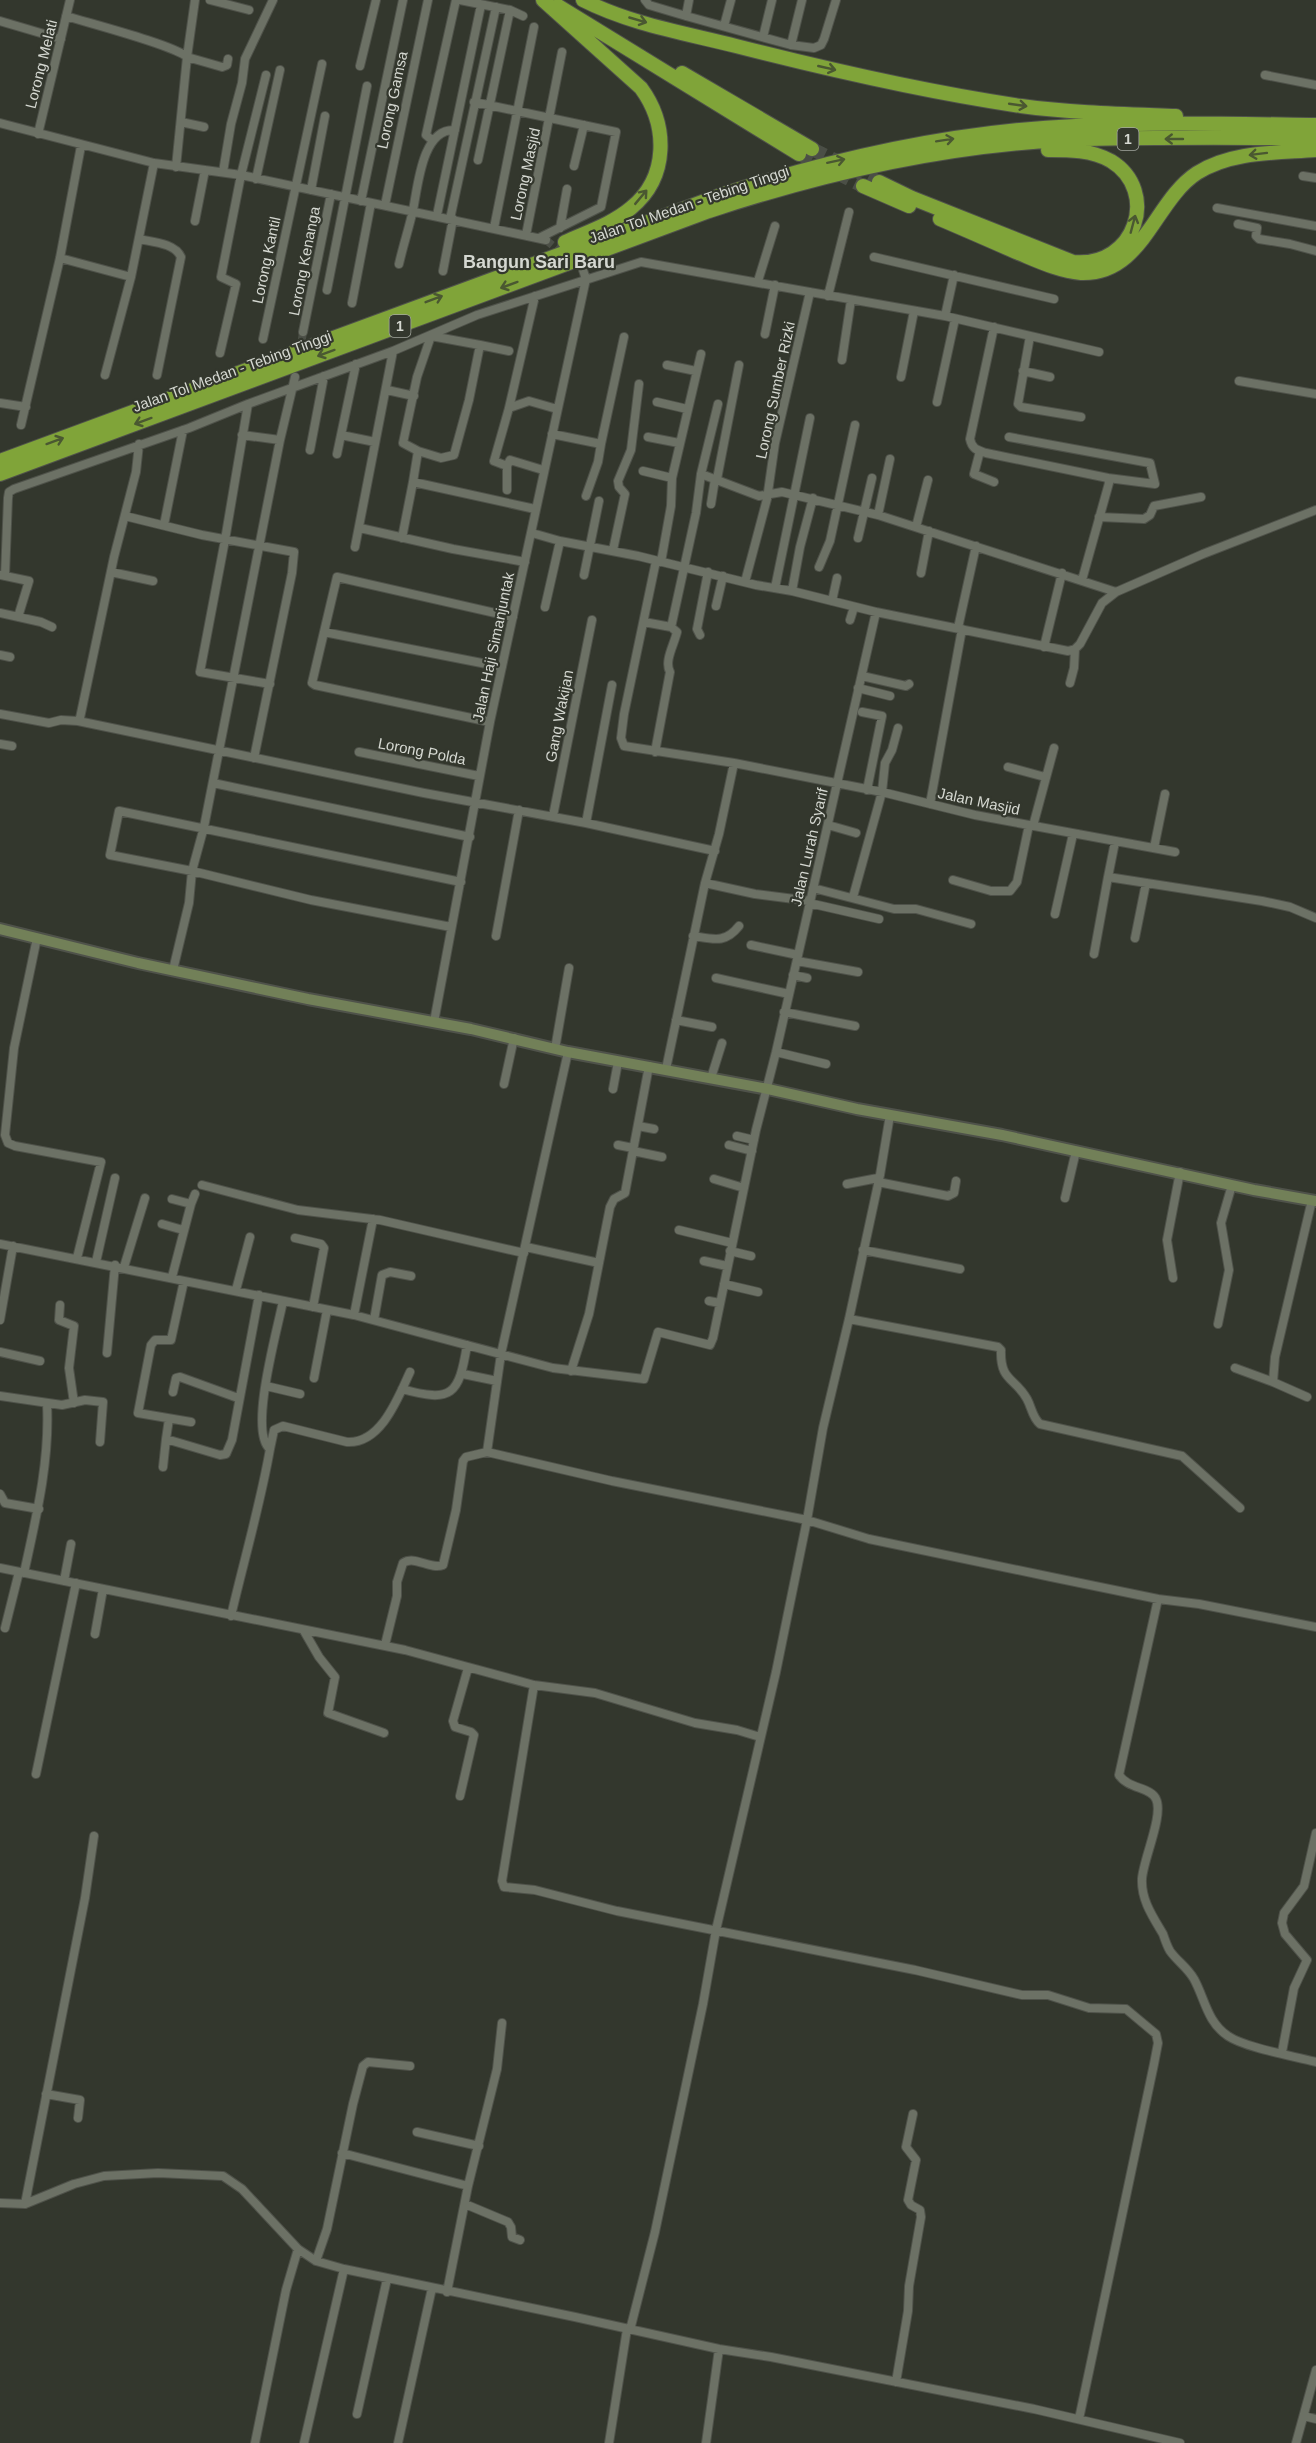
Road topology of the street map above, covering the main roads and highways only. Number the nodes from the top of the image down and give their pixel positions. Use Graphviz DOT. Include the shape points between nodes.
graph roads {
  1 [pos="543,0"];
  2 [pos="549,0"];
  3 [pos="565,0"];
  4 [pos="583,0"];
  5 [pos="1257,124"];
  6 [pos="1316,125"];
  7 [pos="1316,138"];
  8 [pos="1316,150"];
  9 [pos="940,154"];
  10 [pos="879,182"];
  11 [pos="863,186"];
  12 [pos="499,275"];
  13 [pos="0,461"];
  14 [pos="0,474"];
  12 -- 1 [label="highway, one-way" via="621,216 642,198 659,163 661,137 648,97"];
  2 -- 3 [label="highway" via="806,152"];
  4 -- 5 [label="highway, one-way" via="669,29 924,89 1044,108"];
  5 -- 6 [label="highway, 1"];
  12 -- 5 [label="highway, Jalan Tol Medan - Tebing Tinggi / 1, one-way" via="720,195 785,174 869,154 963,137 1075,126"];
  7 -- 9 [label="highway, Jalan Tol Medan - Tebing Tinggi / 1, one-way" via="1082,139"];
  8 -- 11 [label="highway, one-way" via="1252,154 1202,170 1176,192 1130,254 1113,266 1094,272 1044,264"];
  10 -- 9 [label="highway, one-way" via="1073,262 1094,262 1113,254 1133,226 1133,186 1120,168 1100,156 1052,150"];
  9 -- 14 [label="highway, Jalan Tol Medan - Tebing Tinggi / 1, one-way" via="839,173 709,211"];
  13 -- 12 [label="highway, Jalan Tol Medan - Tebing Tinggi / 1, one-way"];
}
